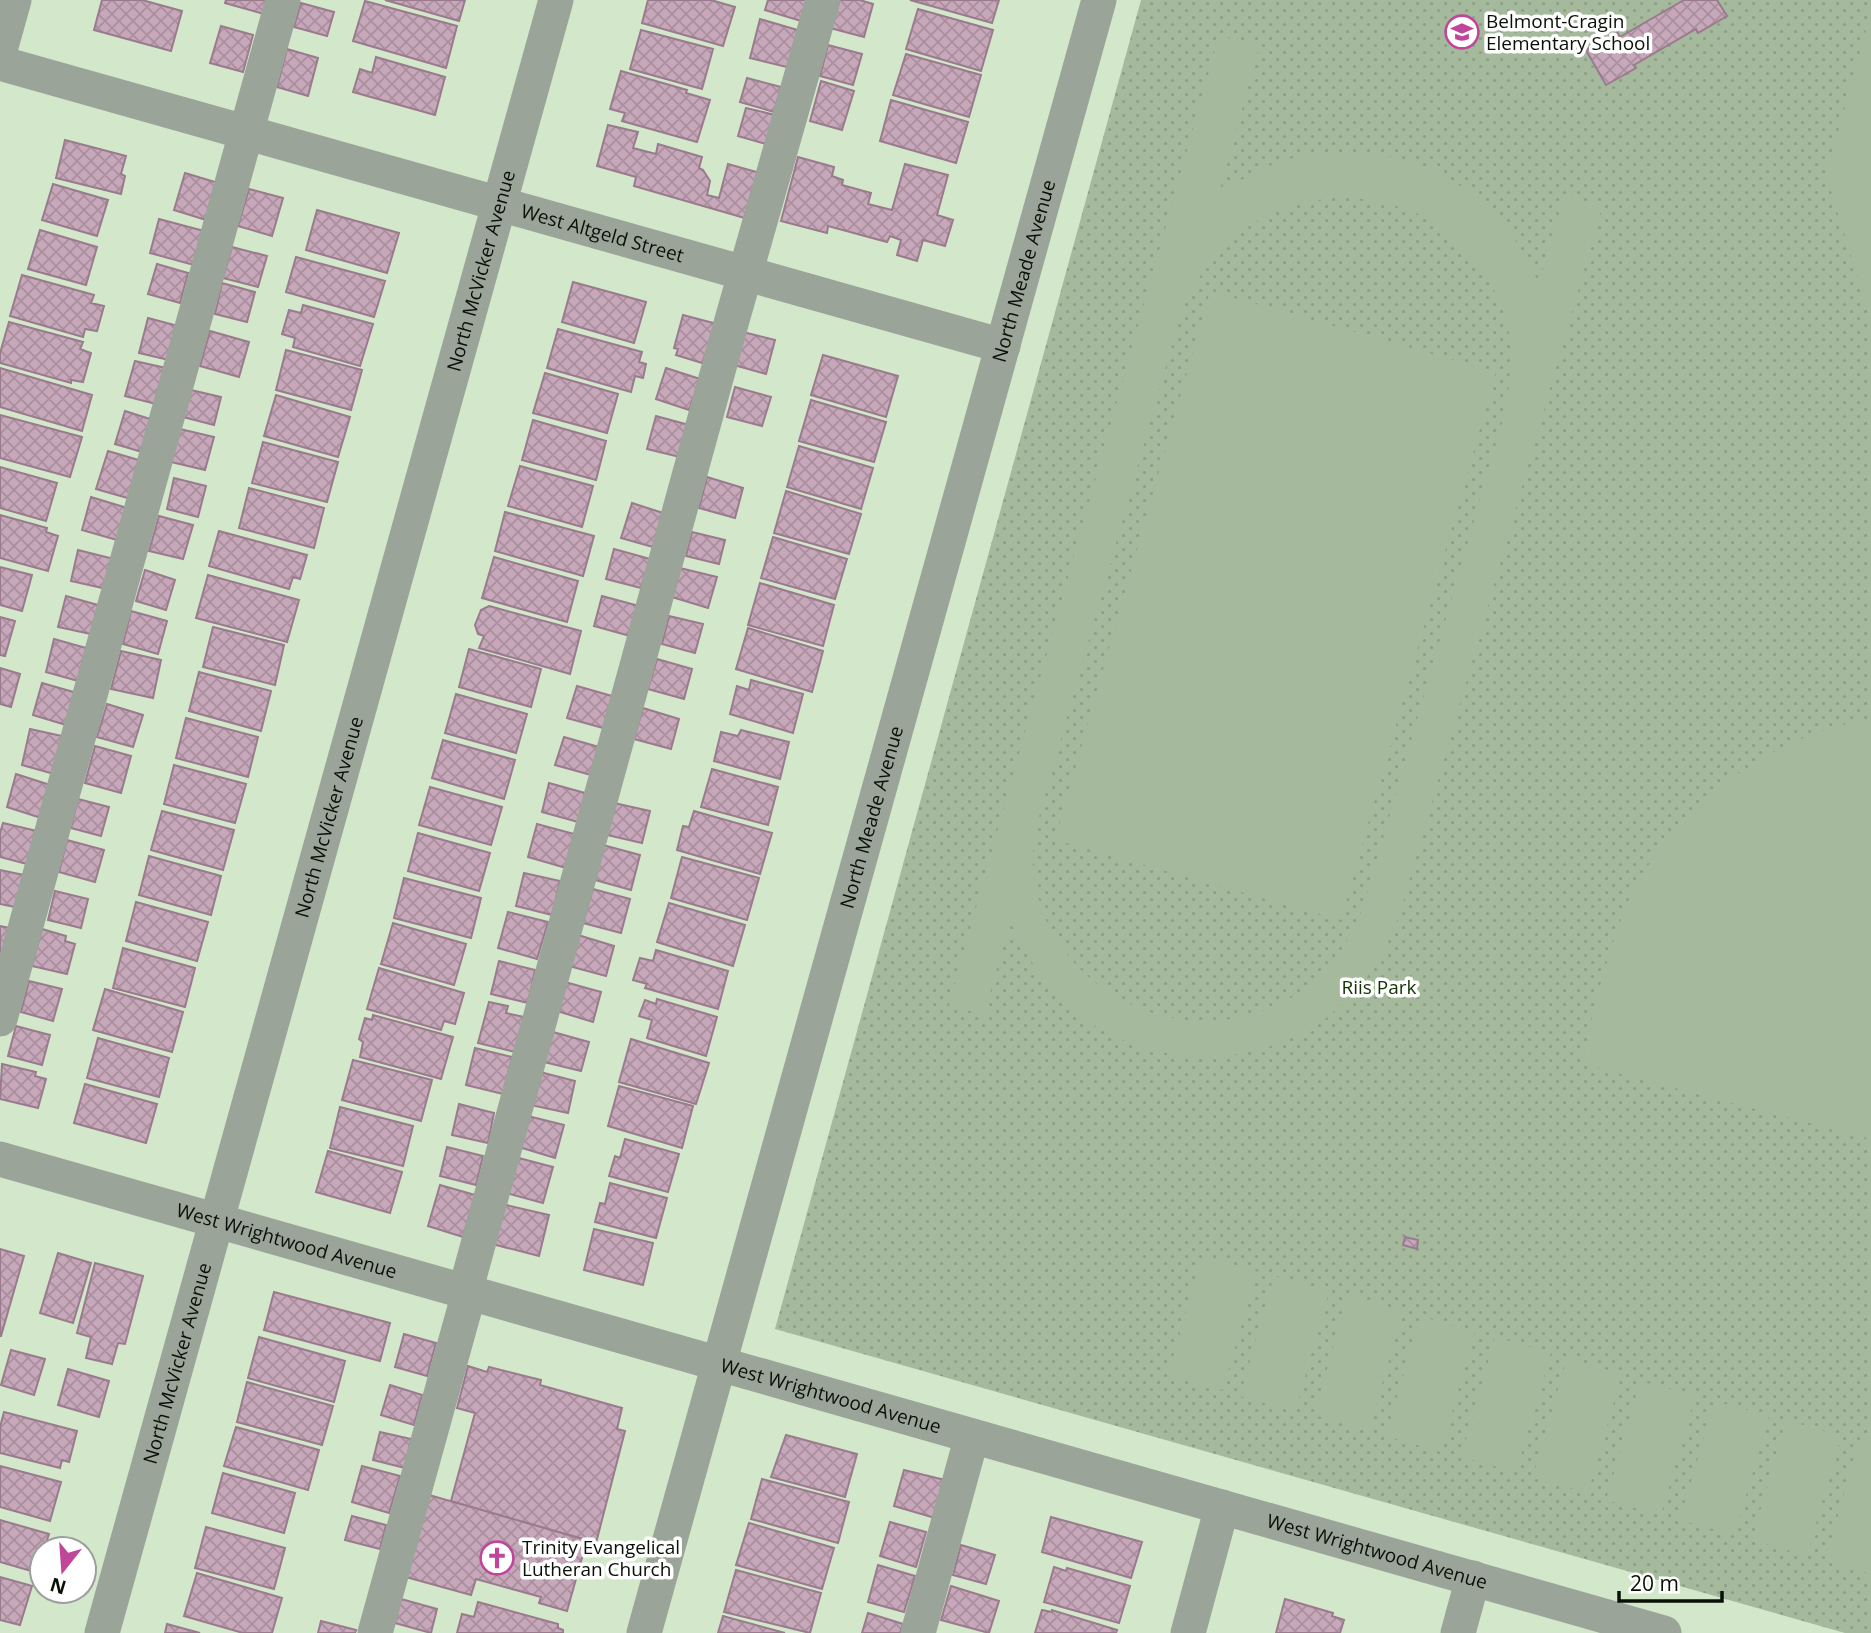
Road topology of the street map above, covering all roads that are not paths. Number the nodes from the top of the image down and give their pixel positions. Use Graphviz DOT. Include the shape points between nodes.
graph roads {
  1 [pos="14,0"];
  2 [pos="283,0"];
  3 [pos="556,0"];
  4 [pos="823,0"];
  5 [pos="1099,0"];
  6 [pos="0,50"];
  7 [pos="0,63"];
  8 [pos="247,132"];
  9 [pos="499,204"];
  10 [pos="745,273"];
  11 [pos="1003,346"];
  12 [pos="0,1019"];
  13 [pos="0,1159"];
  14 [pos="216,1221"];
  15 [pos="467,1292"];
  16 [pos="719,1364"];
  17 [pos="972,1436"];
  18 [pos="1222,1507"];
  19 [pos="1473,1578"];
  20 [pos="102,1633"];
  21 [pos="375,1633"];
  22 [pos="644,1633"];
  23 [pos="918,1633"];
  24 [pos="1188,1633"];
  25 [pos="1458,1633"];
  26 [pos="1664,1633"];
  1 -- 6 [label="street"];
  2 -- 8 [label="street"];
  3 -- 9 [label="street, North McVicker Avenue"];
  4 -- 10 [label="street"];
  5 -- 11 [label="street, North Meade Avenue"];
  7 -- 8 [label="street, West Altgeld Street"];
  8 -- 9 [label="street, West Altgeld Street"];
  8 -- 12 [label="street"];
  9 -- 10 [label="street, West Altgeld Street"];
  9 -- 14 [label="street, North McVicker Avenue"];
  10 -- 11 [label="street, West Altgeld Street"];
  10 -- 15 [label="street"];
  11 -- 16 [label="street, North Meade Avenue"];
  13 -- 14 [label="street, West Wrightwood Avenue"];
  14 -- 15 [label="street, West Wrightwood Avenue"];
  14 -- 20 [label="street, North McVicker Avenue"];
  15 -- 16 [label="street, West Wrightwood Avenue"];
  15 -- 21 [label="street"];
  16 -- 17 [label="street, West Wrightwood Avenue"];
  16 -- 22 [label="street, North Meade Avenue"];
  17 -- 18 [label="street, West Wrightwood Avenue"];
  17 -- 23 [label="street"];
  18 -- 19 [label="street, West Wrightwood Avenue"];
  18 -- 24 [label="street"];
  19 -- 25 [label="street"];
  19 -- 26 [label="street, West Wrightwood Avenue"];
}
